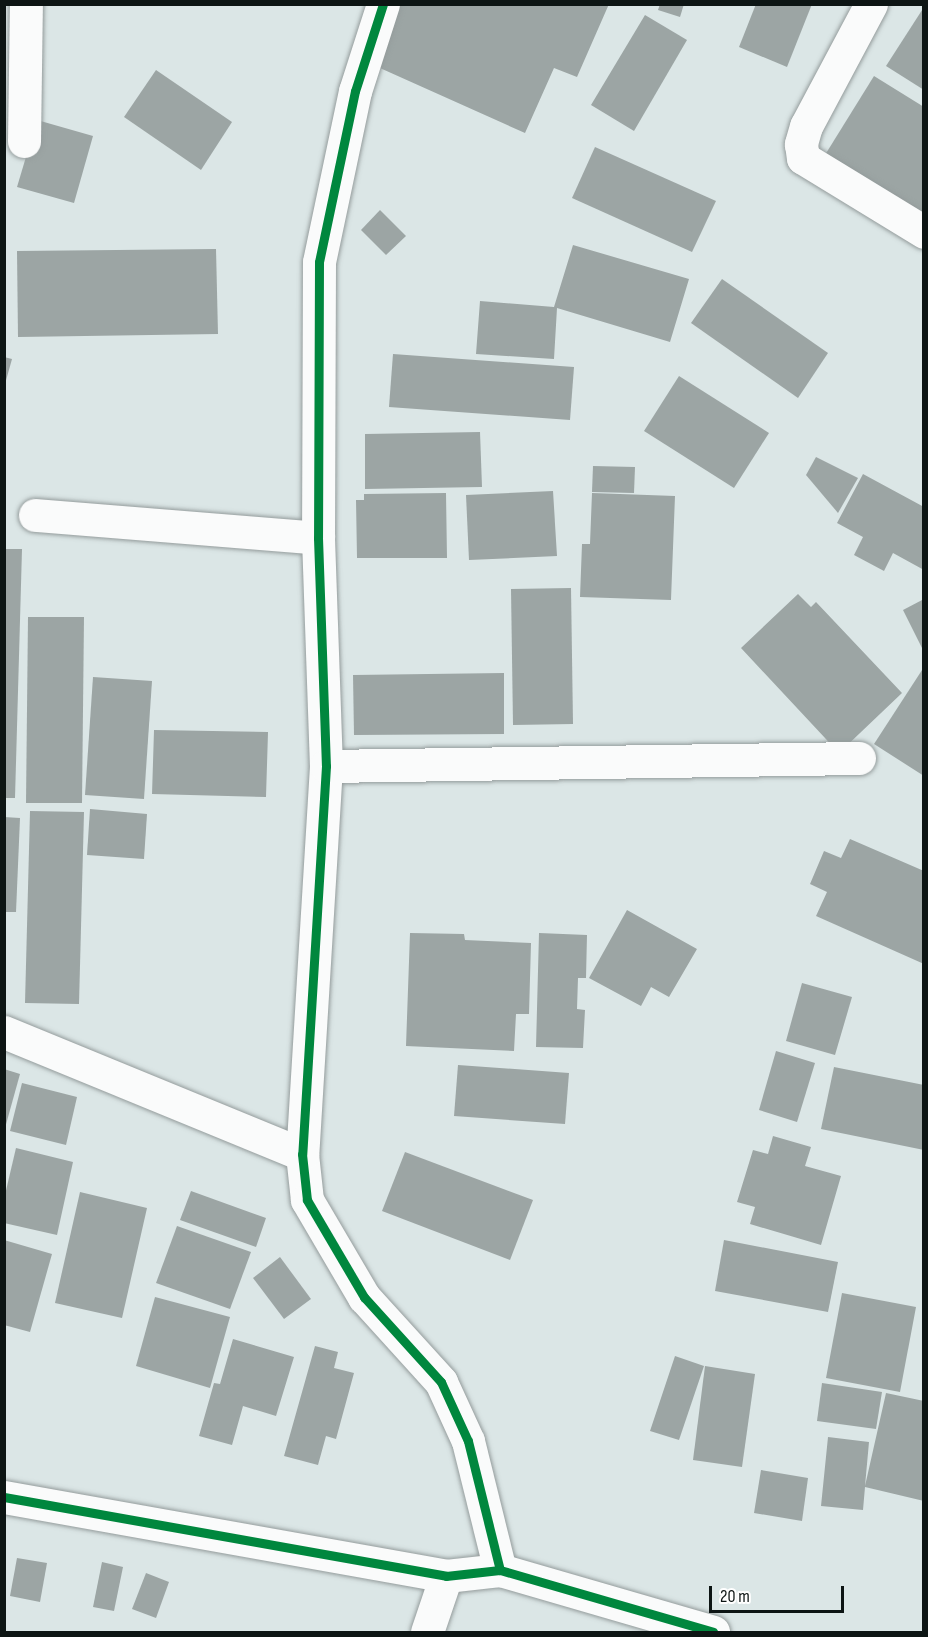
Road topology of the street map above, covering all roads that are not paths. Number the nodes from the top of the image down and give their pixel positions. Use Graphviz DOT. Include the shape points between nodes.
graph roads {
  1 [pos="26,4"];
  2 [pos="383,4"];
  3 [pos="871,4"];
  4 [pos="24,141"];
  5 [pos="924,232"];
  6 [pos="35,514"];
  7 [pos="318,538"];
  8 [pos="859,758"];
  9 [pos="326,766"];
  10 [pos="4,1032"];
  11 [pos="302,1154"];
  12 [pos="4,1497"];
  13 [pos="500,1570"];
  14 [pos="446,1576"];
  15 [pos="427,1632"];
  16 [pos="713,1632"];
  1 -- 4 [label="street"];
  2 -- 7 [label="street" via="356,91 320,262"];
  3 -- 5 [label="street" via="806,126 801,144 803,158"];
  6 -- 7 [label="street"];
  7 -- 9 [label="street"];
  8 -- 9 [label="street"];
  9 -- 11 [label="street"];
  10 -- 11 [label="street"];
  11 -- 13 [label="street" via="307,1200 364,1297 441,1382 468,1441"];
  12 -- 14 [label="street"];
  13 -- 14 [label="street"];
  13 -- 16 [label="street"];
  14 -- 15 [label="street"];
}
